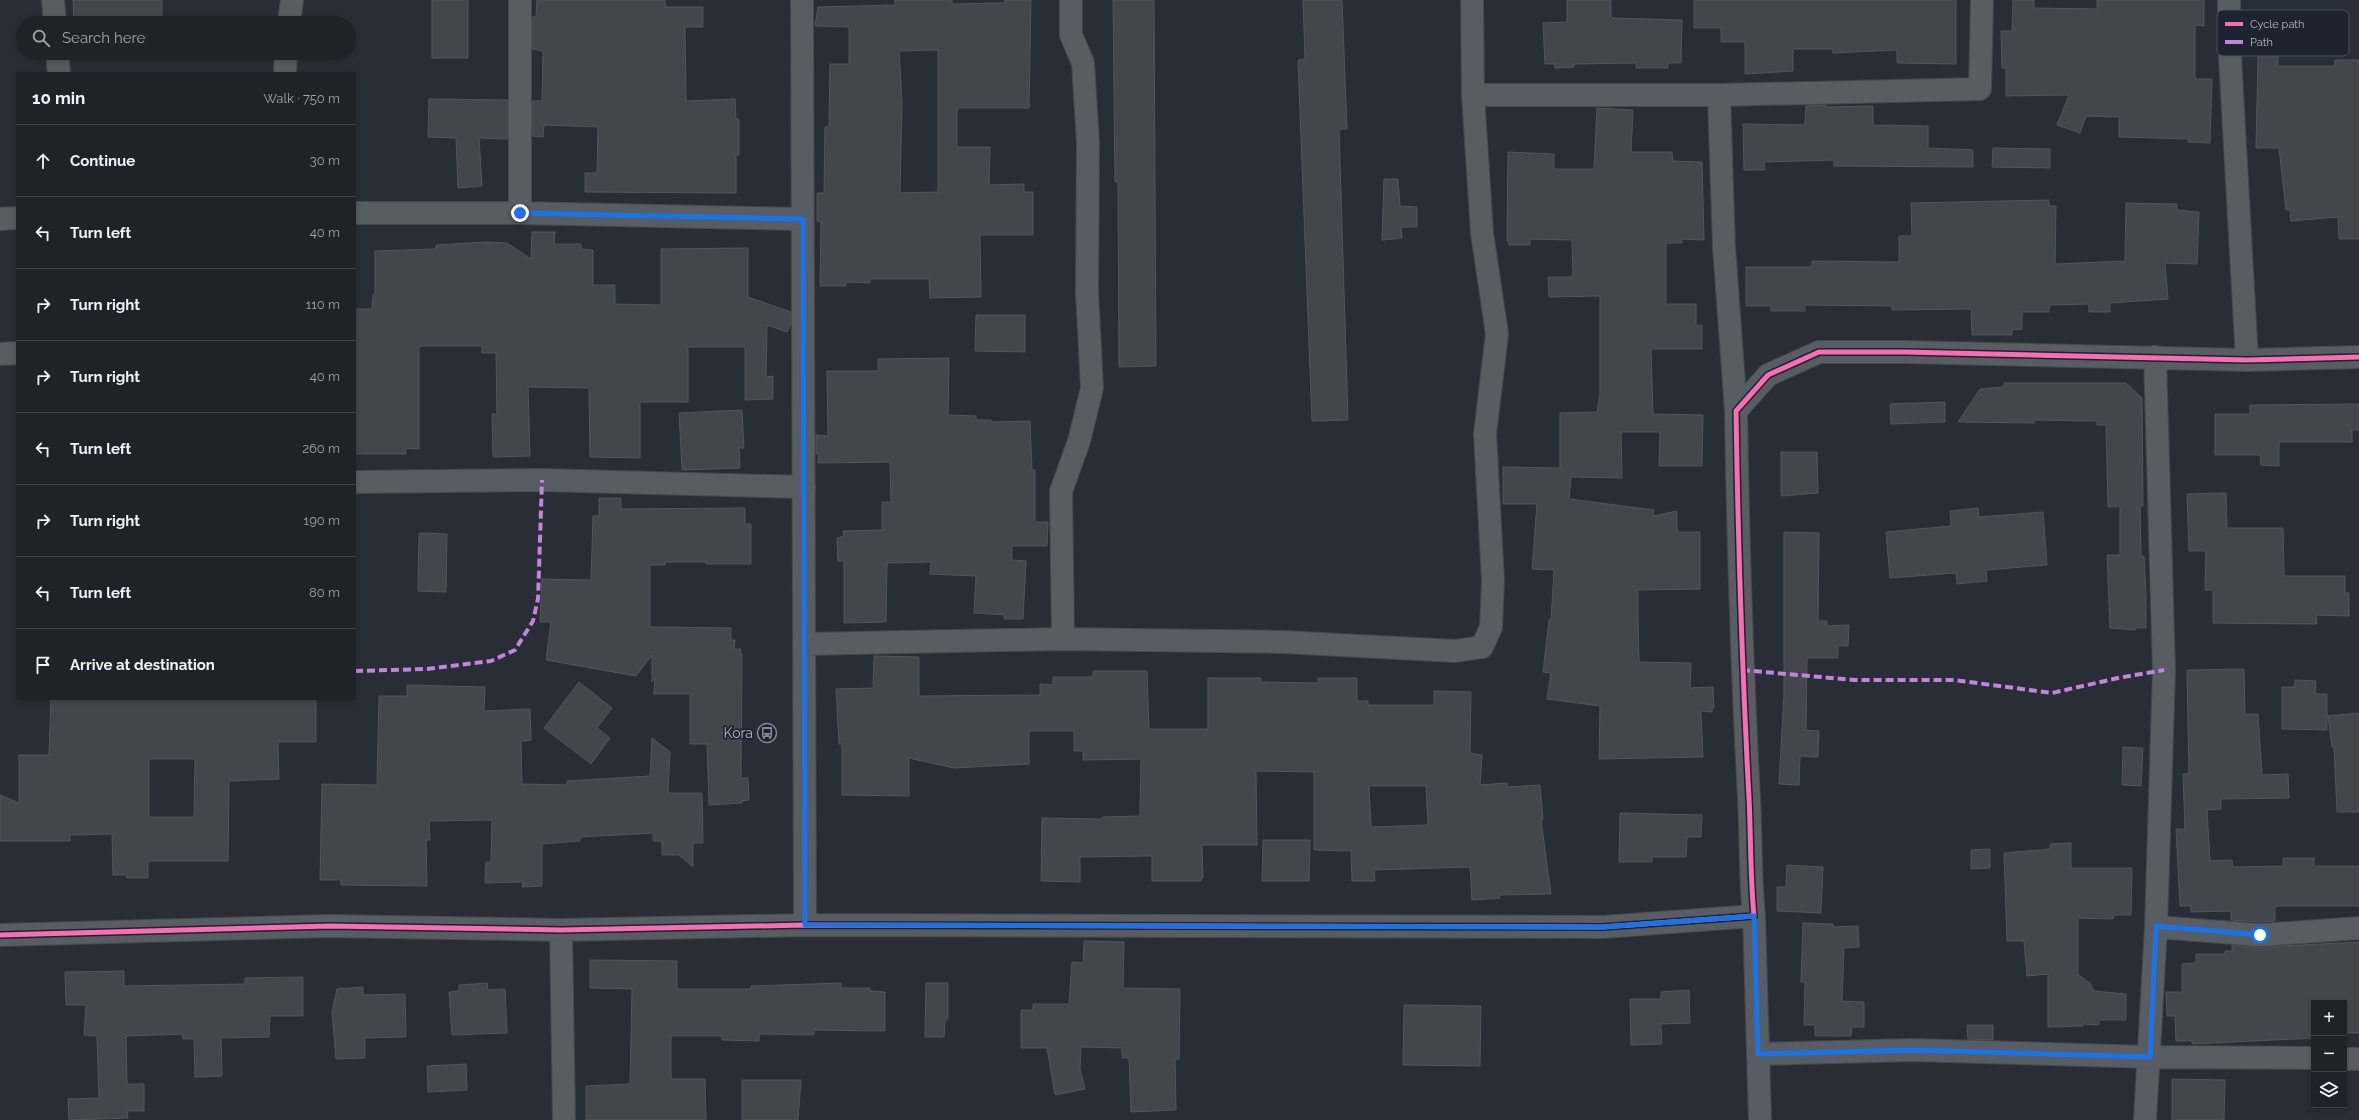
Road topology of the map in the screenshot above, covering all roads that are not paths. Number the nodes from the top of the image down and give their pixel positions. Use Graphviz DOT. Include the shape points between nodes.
graph roads {
  1 [pos="53,0"];
  2 [pos="292,0"];
  3 [pos="520,0"];
  4 [pos="802,0"];
  5 [pos="1071,0"];
  6 [pos="1472,0"];
  7 [pos="1982,0"];
  8 [pos="54,16"];
  9 [pos="290,16"];
  10 [pos="2230,56"];
  11 [pos="58,60"];
  12 [pos="286,60"];
  13 [pos="59,72"];
  14 [pos="285,72"];
  15 [pos="1473,95"];
  16 [pos="1719,95"];
  17 [pos="356,213"];
  18 [pos="520,213"];
  19 [pos="16,218"];
  20 [pos="803,219"];
  21 [pos="0,220"];
  22 [pos="16,353"];
  23 [pos="0,354"];
  24 [pos="2155,357"];
  25 [pos="2359,357"];
  26 [pos="2247,360"];
  27 [pos="1736,411"];
  28 [pos="356,482"];
  29 [pos="804,488"];
  30 [pos="1063,639"];
  31 [pos="804,644"];
  32 [pos="1754,916"];
  33 [pos="805,925"];
  34 [pos="2156,926"];
  35 [pos="2359,928"];
  36 [pos="561,930"];
  37 [pos="0,935"];
  38 [pos="1758,1054"];
  39 [pos="2150,1057"];
  40 [pos="2311,1058"];
  41 [pos="2347,1059"];
  42 [pos="2359,1059"];
  43 [pos="564,1120"];
  44 [pos="1760,1120"];
  45 [pos="2145,1120"];
  1 -- 8 [label="street"];
  2 -- 9 [label="street"];
  3 -- 18 [label="street"];
  4 -- 20 [label="street"];
  5 -- 30 [label="street" via="1071,35 1083,63 1088,143 1087,292 1092,388 1080,440 1061,491"];
  6 -- 15 [label="street"];
  7 -- 16 [label="street" via="1980,88"];
  10 -- 26 [label="street"];
  11 -- 13 [label="street"];
  12 -- 14 [label="street"];
  15 -- 16 [label="street"];
  15 -- 30 [label="street" via="1482,233 1497,334 1485,434 1493,581 1491,628 1482,647 1455,651 1283,642"];
  16 -- 27 [label="street" via="1724,247"];
  17 -- 18 [label="street"];
  18 -- 20 [label="street"];
  19 -- 21 [label="street"];
  20 -- 29 [label="street"];
  22 -- 23 [label="street"];
  24 -- 26 [label="street"];
  24 -- 27 [label="street" via="1819,352 1768,376"];
  24 -- 34 [label="street" via="2164,670"];
  25 -- 26 [label="street"];
  27 -- 32 [label="street" via="1742,670"];
  28 -- 29 [label="street" via="542,480"];
  29 -- 31 [label="street"];
  30 -- 31 [label="street"];
  31 -- 33 [label="street"];
  32 -- 33 [label="street" via="1603,927"];
  32 -- 38 [label="street"];
  33 -- 36 [label="street"];
  34 -- 35 [label="street" via="2260,935"];
  34 -- 39 [label="street"];
  36 -- 37 [label="street" via="330,926"];
  36 -- 43 [label="street"];
  38 -- 39 [label="street" via="1913,1050"];
  38 -- 44 [label="street"];
  39 -- 40 [label="street"];
  39 -- 45 [label="street"];
  41 -- 42 [label="street"];
}
